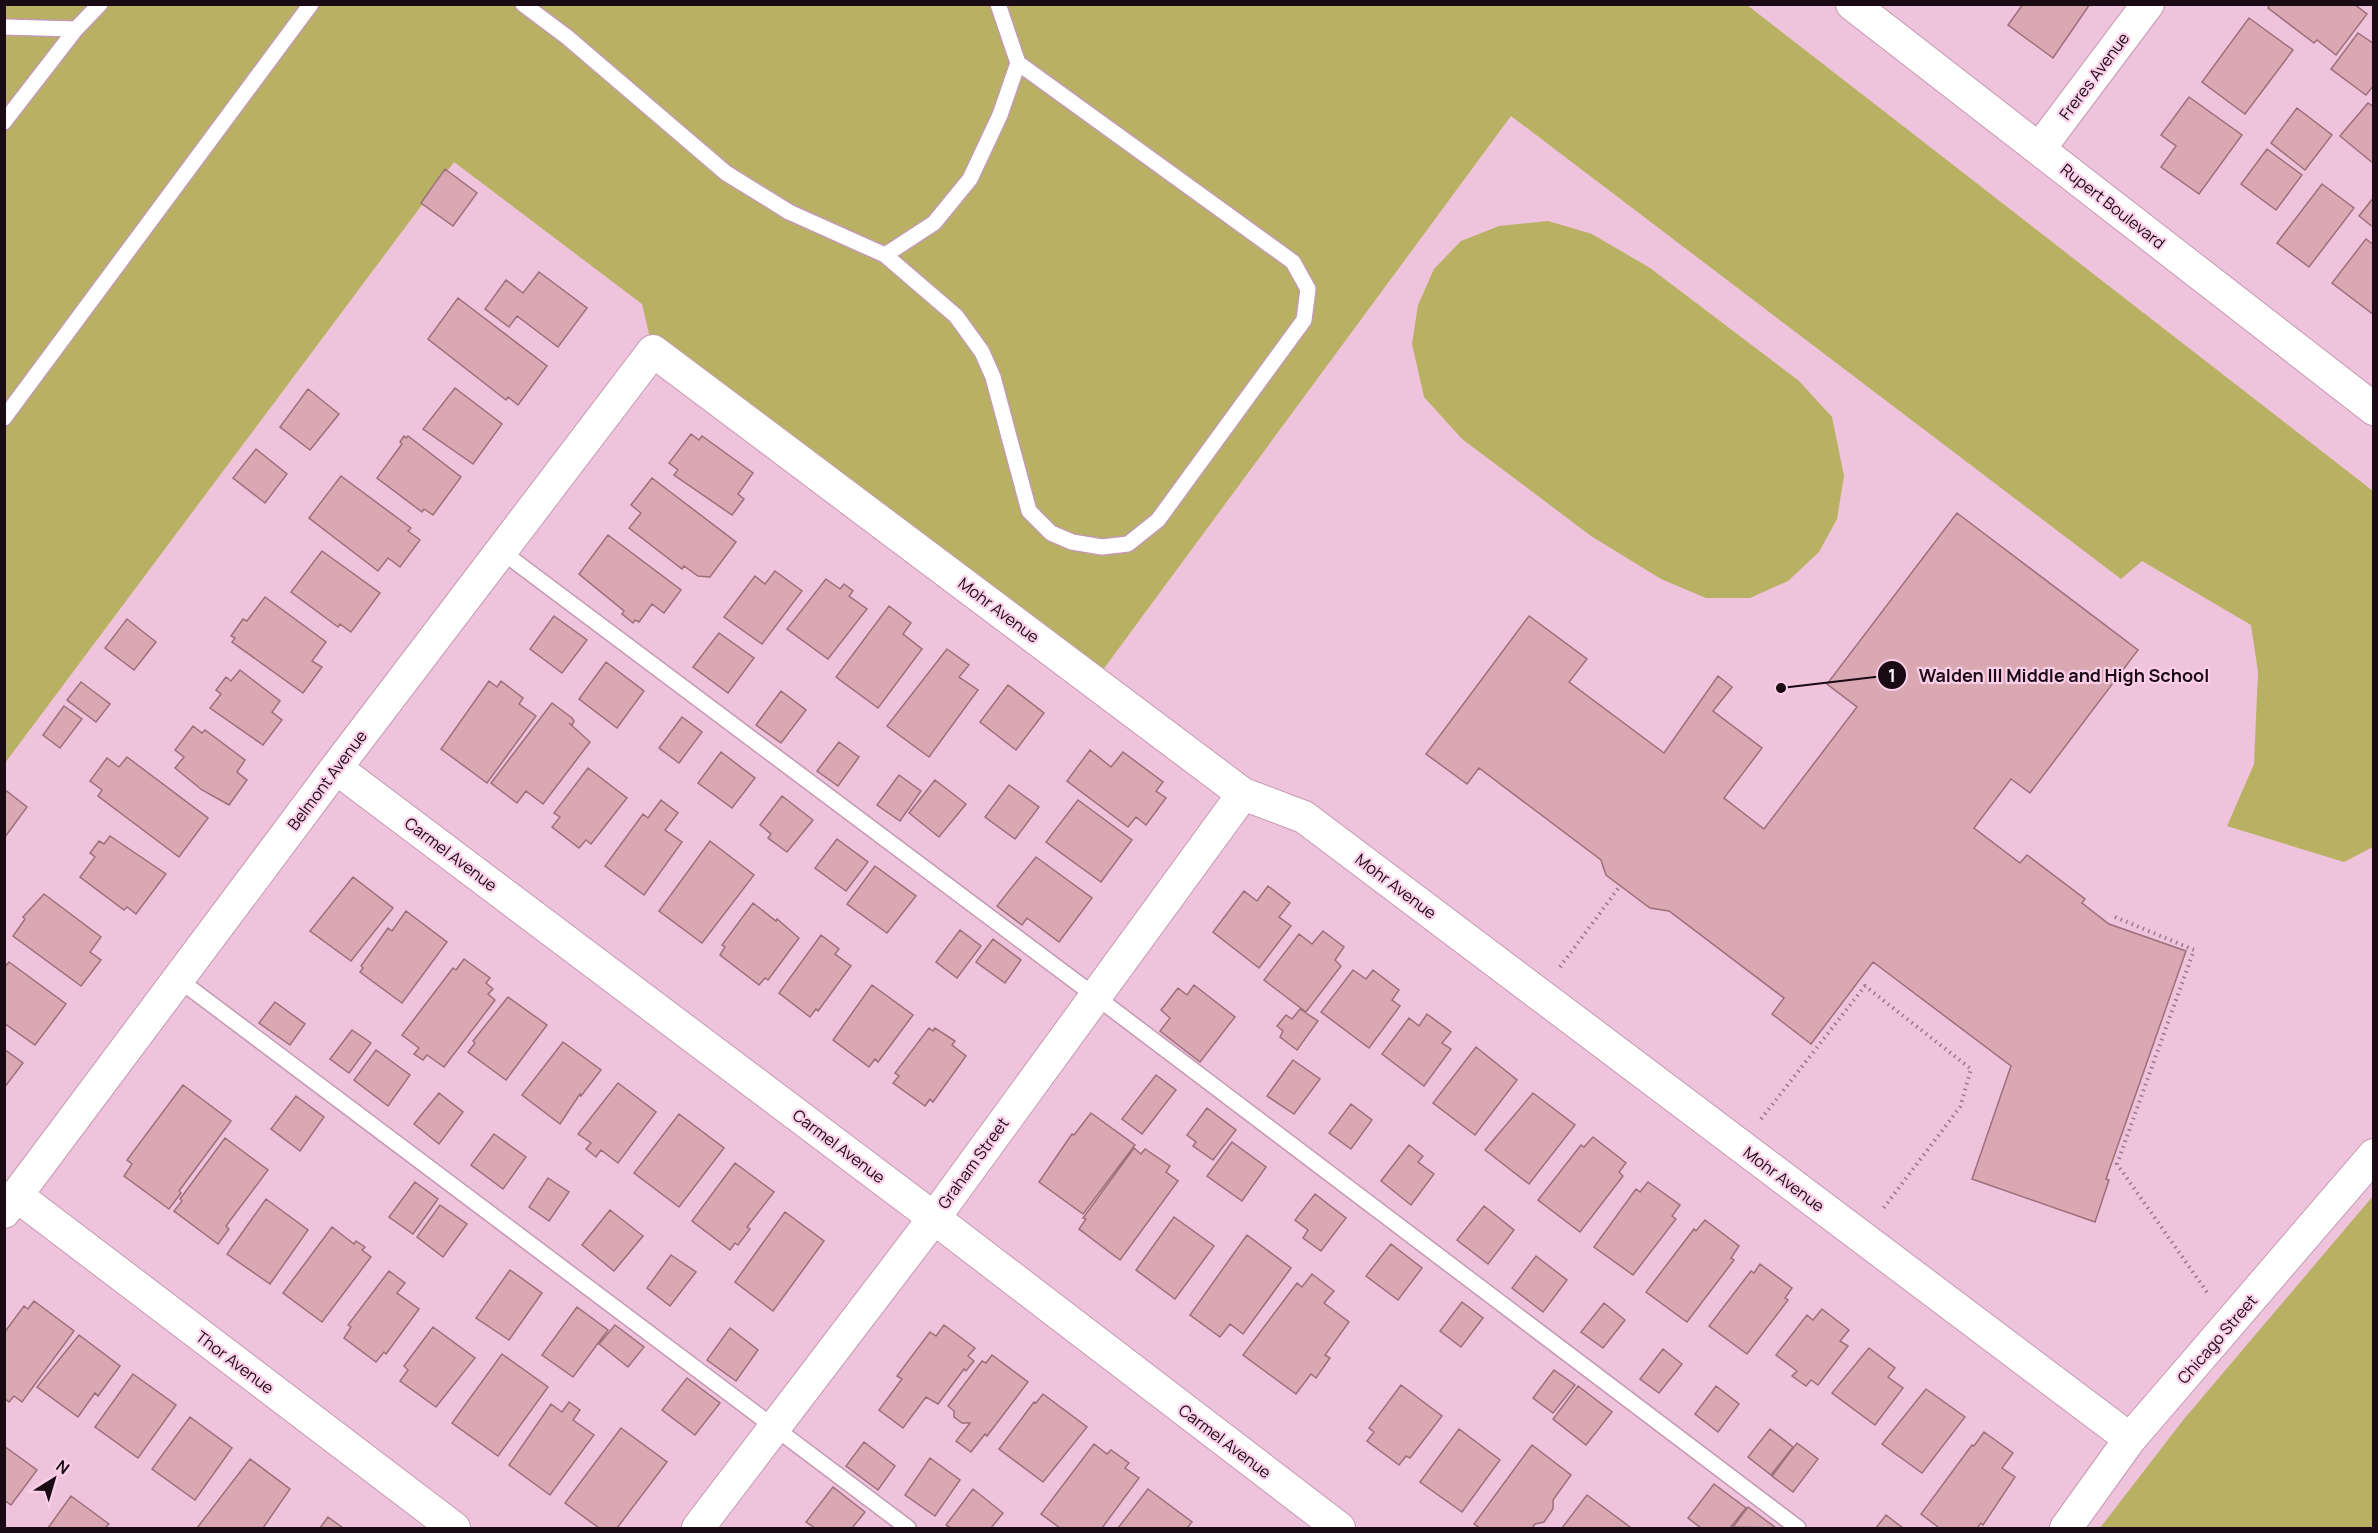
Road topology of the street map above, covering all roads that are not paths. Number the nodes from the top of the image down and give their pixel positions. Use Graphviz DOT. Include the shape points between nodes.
graph roads {
  1 [pos="100,4"];
  2 [pos="311,4"];
  3 [pos="523,4"];
  4 [pos="998,4"];
  5 [pos="1852,4"];
  6 [pos="2148,4"];
  7 [pos="4,27"];
  8 [pos="76,28"];
  9 [pos="1018,63"];
  10 [pos="4,122"];
  11 [pos="2040,148"];
  12 [pos="885,255"];
  13 [pos="653,351"];
  14 [pos="2373,409"];
  15 [pos="4,418"];
  16 [pos="501,551"];
  17 [pos="336,768"];
  18 [pos="1243,794"];
  19 [pos="178,979"];
  20 [pos="1095,996"];
  21 [pos="2373,1155"];
  22 [pos="10,1204"];
  23 [pos="933,1218"];
  24 [pos="774,1428"];
  25 [pos="2130,1439"];
  26 [pos="454,1528"];
  27 [pos="698,1528"];
  28 [pos="908,1528"];
  29 [pos="1339,1528"];
  30 [pos="1798,1528"];
  31 [pos="2066,1528"];
  1 -- 8 [label="lane"];
  2 -- 15 [label="lane"];
  3 -- 12 [label="lane" via="726,173 789,212"];
  4 -- 9 [label="lane"];
  5 -- 11 [label="street, Rupert Boulevard"];
  6 -- 11 [label="street, Freres Avenue"];
  7 -- 8 [label="lane"];
  8 -- 10 [label="lane"];
  9 -- 12 [label="lane" via="1000,115 970,178 934,223"];
  9 -- 12 [label="lane" via="1293,262 1308,289 1304,320 1158,520 1128,544 1102,547 1072,542 1051,533 1029,511 993,377 982,352 956,316"];
  11 -- 14 [label="street, Rupert Boulevard"];
  13 -- 16 [label="street, Belmont Avenue"];
  13 -- 18 [label="street, Mohr Avenue"];
  16 -- 17 [label="street, Belmont Avenue"];
  16 -- 20 [label="lane"];
  17 -- 19 [label="street, Belmont Avenue"];
  17 -- 23 [label="street, Carmel Avenue"];
  18 -- 20 [label="street, Graham Street"];
  18 -- 25 [label="street, Mohr Avenue" via="1304,817"];
  19 -- 22 [label="street, Belmont Avenue"];
  19 -- 24 [label="lane"];
  20 -- 23 [label="street, Graham Street"];
  20 -- 30 [label="lane"];
  21 -- 25 [label="street, Chicago Street"];
  22 -- 26 [label="street, Thor Avenue"];
  23 -- 24 [label="street, Graham Street"];
  23 -- 29 [label="street, Carmel Avenue"];
  24 -- 27 [label="street, Graham Street"];
  24 -- 28 [label="lane"];
  25 -- 31 [label="street, Chicago Street"];
}
